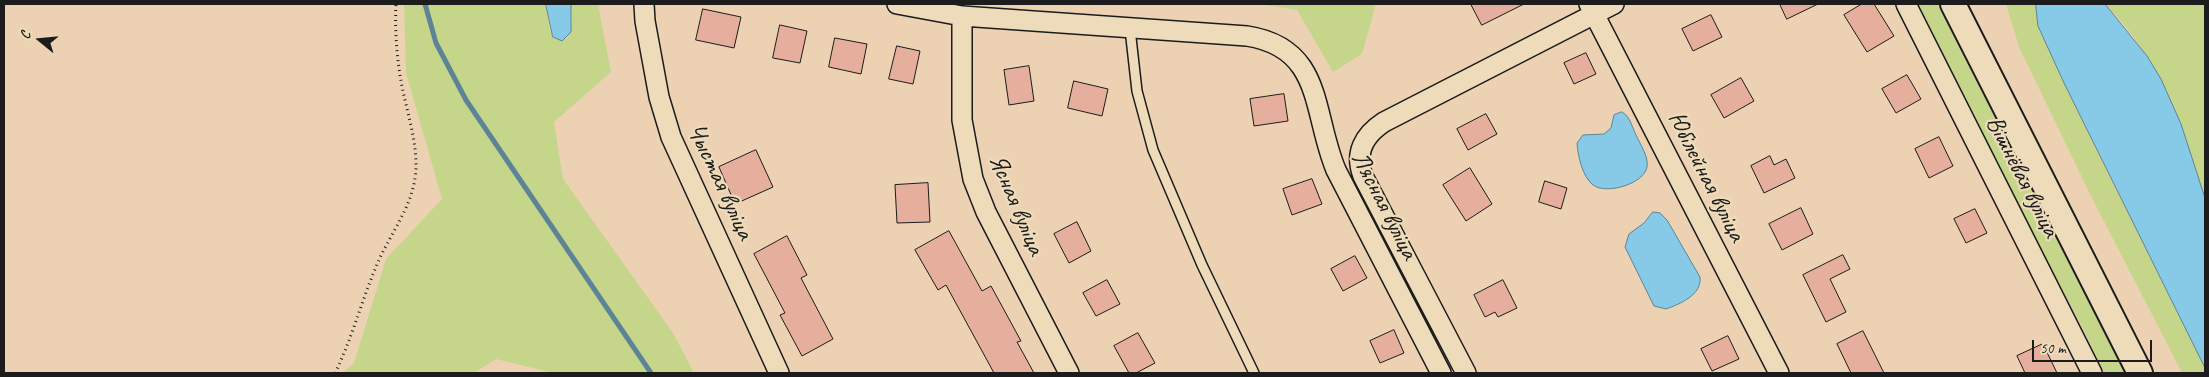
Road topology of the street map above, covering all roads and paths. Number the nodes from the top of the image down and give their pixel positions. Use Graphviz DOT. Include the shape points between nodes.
graph roads {
  1 [pos="396,4"];
  2 [pos="644,4"];
  3 [pos="898,4"];
  4 [pos="1614,4"];
  5 [pos="1906,4"];
  6 [pos="1953,4"];
  7 [pos="1591,9"];
  8 [pos="962,16"];
  9 [pos="1130,29"];
  10 [pos="335,373"];
  11 [pos="780,373"];
  12 [pos="1069,373"];
  13 [pos="1254,373"];
  14 [pos="1441,373"];
  15 [pos="1466,373"];
  16 [pos="1779,373"];
  17 [pos="2092,373"];
  18 [pos="2140,373"];
  1 -- 10 [label="path" via="399,69 414,143 416,169 413,190 406,211 375,268"];
  2 -- 11 [label="street, Чыстая вуліца" via="659,97 670,137"];
  3 -- 8 [label="street"];
  4 -- 7 [label="street, Лясная вуліца"];
  5 -- 17 [label="street, Вішнёвая вуліца"];
  6 -- 18 [label="street"];
  7 -- 15 [label="street, Лясная вуліца" via="1384,122 1363,142 1360,168"];
  7 -- 16 [label="street, Юбілейная вуліца"];
  8 -- 9 [label="street"];
  8 -- 12 [label="street, Ясная вуліца" via="962,120 973,179 986,212"];
  9 -- 13 [label="lane" via="1137,91 1153,150 1198,257"];
  9 -- 14 [label="street, Лясная вуліца" via="1260,38 1295,58 1310,82 1336,170"];
}
